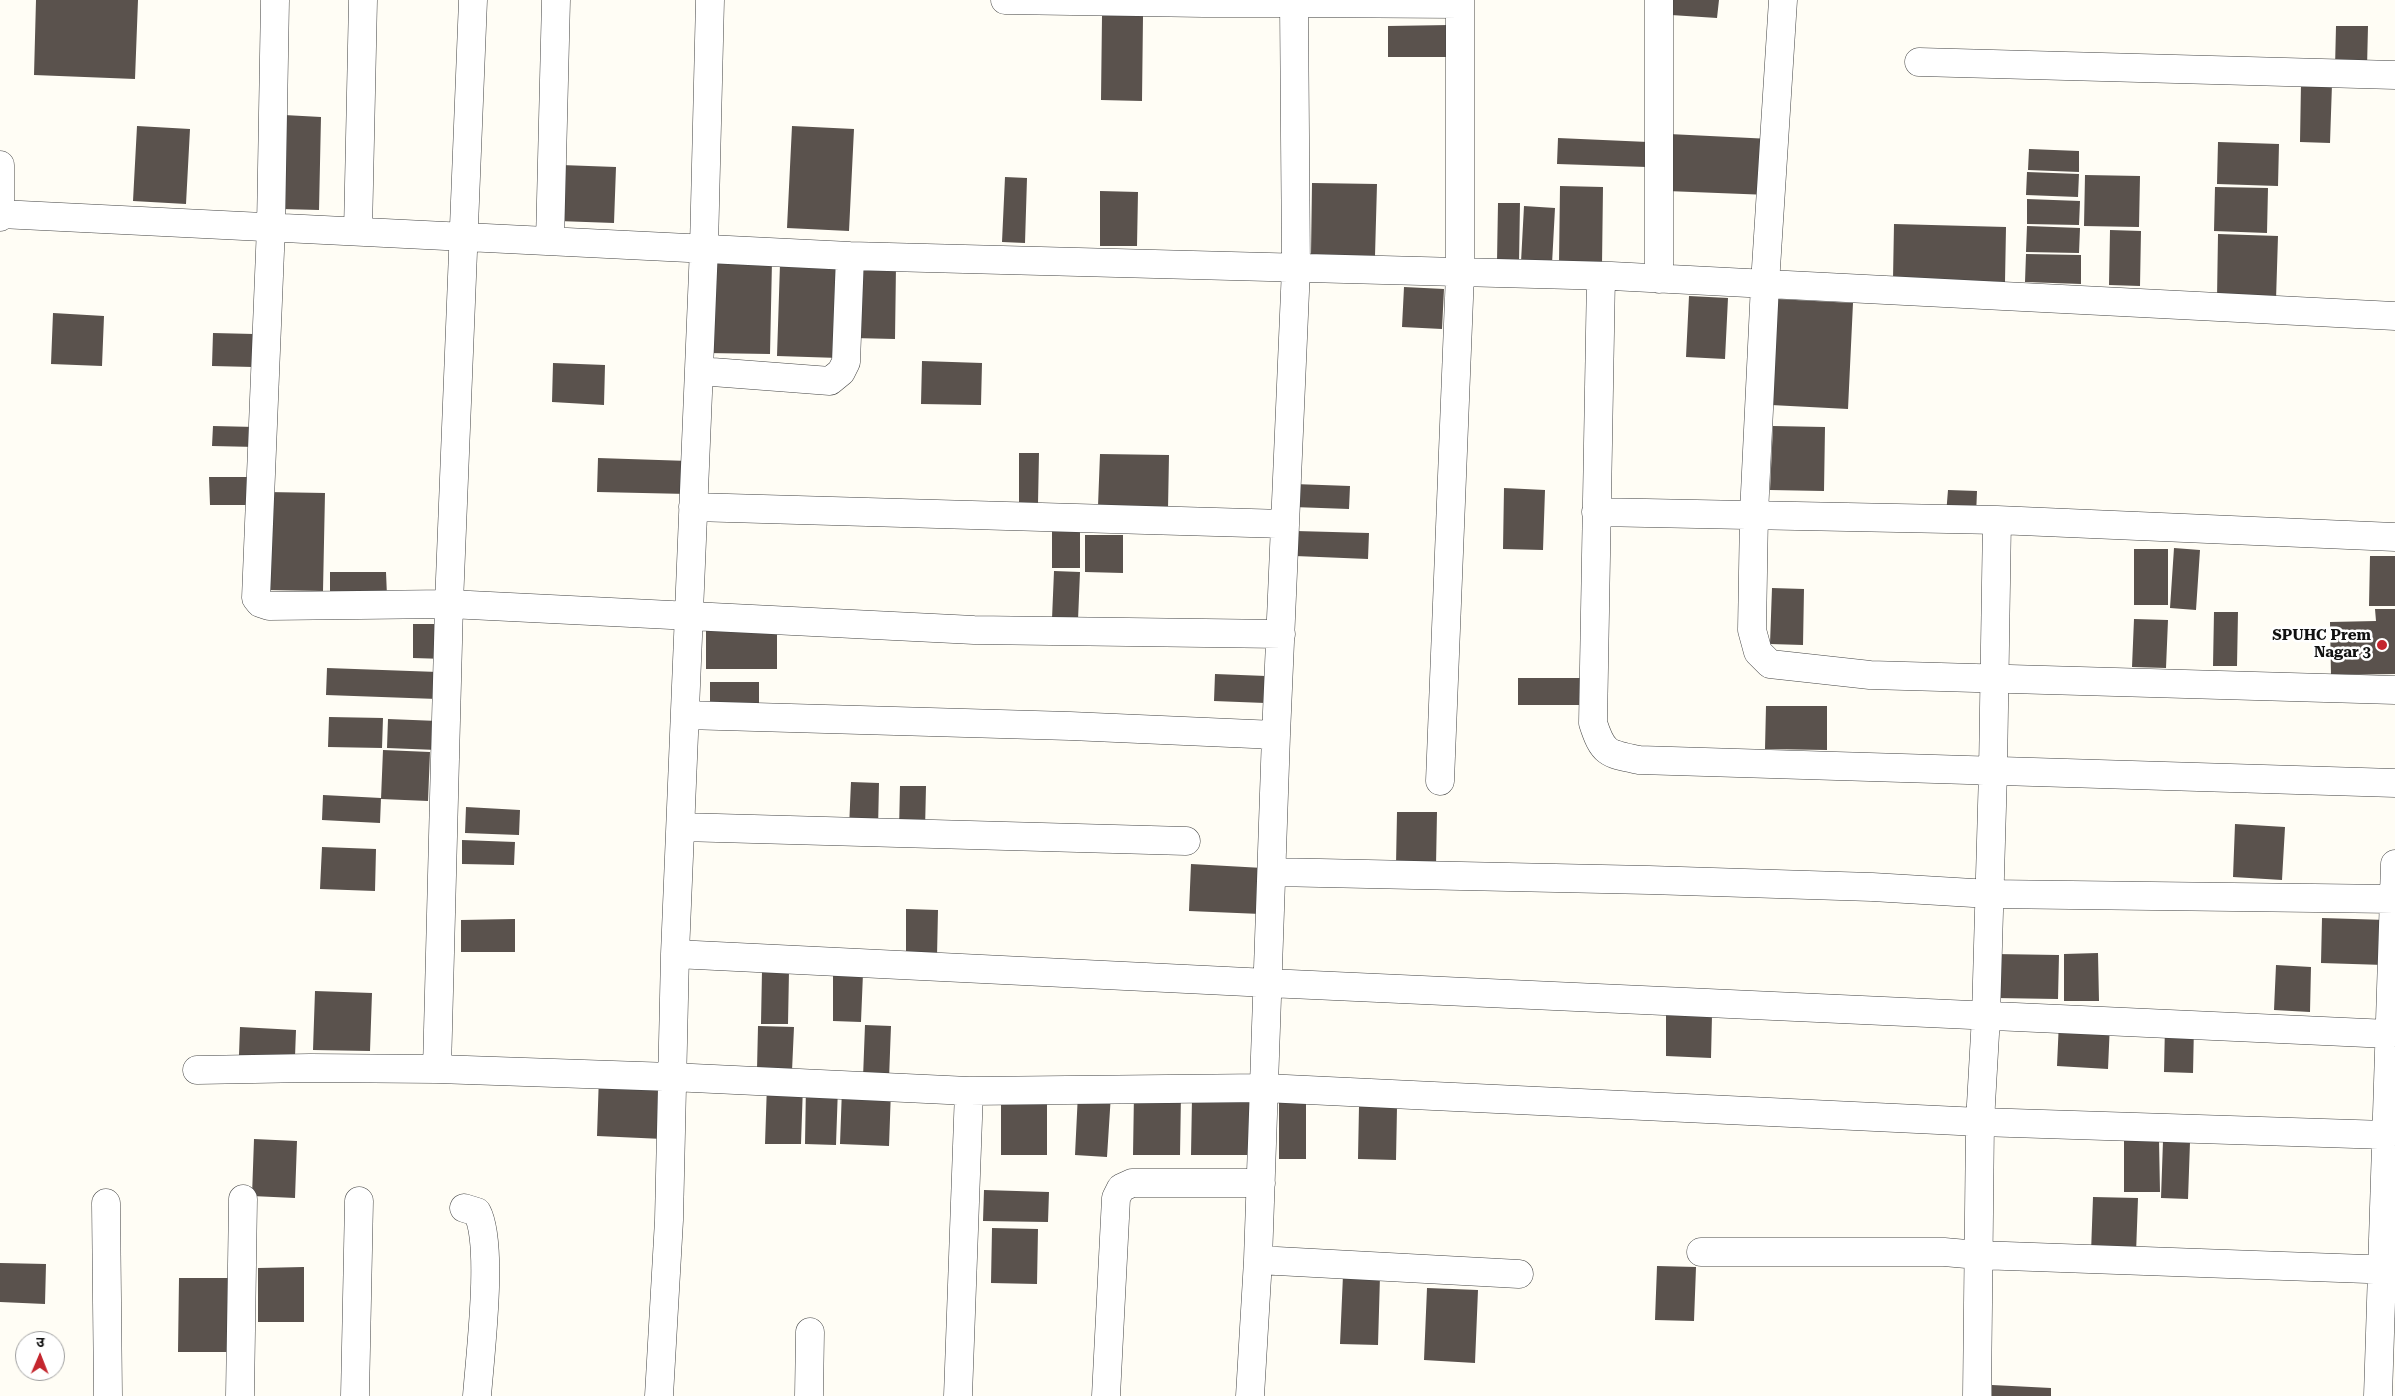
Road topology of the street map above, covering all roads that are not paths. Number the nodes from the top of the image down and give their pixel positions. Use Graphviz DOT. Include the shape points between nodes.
graph roads {
  1 [pos="275,0"];
  2 [pos="363,0"];
  3 [pos="473,0"];
  4 [pos="556,0"];
  5 [pos="710,0"];
  6 [pos="1005,0"];
  7 [pos="1659,0"];
  8 [pos="1783,0"];
  9 [pos="1204,2"];
  10 [pos="1460,2"];
  11 [pos="1294,4"];
  12 [pos="1919,62"];
  13 [pos="2395,74"];
  14 [pos="0,165"];
  15 [pos="0,215"];
  16 [pos="271,226"];
  17 [pos="358,231"];
  18 [pos="464,236"];
  19 [pos="550,241"];
  20 [pos="704,247"];
  21 [pos="850,256"];
  22 [pos="1296,268"];
  23 [pos="1460,273"];
  24 [pos="1601,276"];
  25 [pos="1659,279"];
  26 [pos="1765,284"];
  27 [pos="2395,316"];
  28 [pos="699,371"];
  29 [pos="694,507"];
  30 [pos="1596,512"];
  31 [pos="1754,514"];
  32 [pos="1997,520"];
  33 [pos="1285,524"];
  34 [pos="2395,538"];
  35 [pos="449,604"];
  36 [pos="689,616"];
  37 [pos="1281,634"];
  38 [pos="1994,677"];
  39 [pos="2395,690"];
  40 [pos="685,715"];
  41 [pos="1276,735"];
  42 [pos="1994,771"];
  43 [pos="1440,781"];
  44 [pos="2395,783"];
  45 [pos="681,827"];
  46 [pos="1186,841"];
  47 [pos="2395,864"];
  48 [pos="1273,872"];
  49 [pos="1990,894"];
  50 [pos="2394,900"];
  51 [pos="675,954"];
  52 [pos="1268,983"];
  53 [pos="1986,1016"];
  54 [pos="2389,1034"];
  55 [pos="437,1069"];
  56 [pos="197,1070"];
  57 [pos="671,1077"];
  58 [pos="1265,1088"];
  59 [pos="969,1091"];
  60 [pos="1980,1122"];
  61 [pos="2386,1135"];
  62 [pos="1261,1183"];
  63 [pos="242,1199"];
  64 [pos="359,1201"];
  65 [pos="106,1203"];
  66 [pos="464,1208"];
  67 [pos="1701,1252"];
  68 [pos="1978,1255"];
  69 [pos="1258,1260"];
  70 [pos="2388,1270"];
  71 [pos="1519,1274"];
  72 [pos="810,1332"];
  73 [pos="108,1396"];
  74 [pos="240,1396"];
  75 [pos="355,1396"];
  76 [pos="477,1396"];
  77 [pos="659,1396"];
  78 [pos="809,1396"];
  79 [pos="958,1396"];
  80 [pos="1106,1396"];
  81 [pos="1250,1396"];
  82 [pos="1977,1396"];
  83 [pos="2378,1396"];
  1 -- 16 [label="street"];
  2 -- 17 [label="street"];
  3 -- 18 [label="street"];
  4 -- 19 [label="street"];
  5 -- 20 [label="street"];
  6 -- 9 [label="street"];
  7 -- 25 [label="street"];
  8 -- 26 [label="street"];
  9 -- 11 [label="street"];
  10 -- 11 [label="street"];
  10 -- 23 [label="street"];
  11 -- 22 [label="street"];
  12 -- 13 [label="street"];
  14 -- 15 [label="street"];
  15 -- 16 [label="street"];
  16 -- 17 [label="street"];
  16 -- 35 [label="street" via="256,598 269,606"];
  17 -- 18 [label="street"];
  18 -- 19 [label="street"];
  18 -- 35 [label="street"];
  19 -- 20 [label="street"];
  20 -- 21 [label="street"];
  20 -- 28 [label="street"];
  21 -- 22 [label="street"];
  21 -- 28 [label="street" via="846,362 841,372 830,381"];
  22 -- 23 [label="street"];
  22 -- 33 [label="street"];
  23 -- 24 [label="street"];
  23 -- 43 [label="street"];
  24 -- 25 [label="street"];
  24 -- 30 [label="street"];
  25 -- 26 [label="street"];
  26 -- 27 [label="street"];
  26 -- 31 [label="street"];
  28 -- 29 [label="street"];
  29 -- 33 [label="street"];
  29 -- 36 [label="street"];
  30 -- 31 [label="street"];
  30 -- 42 [label="street" via="1593,723 1599,743 1612,755 1638,760"];
  31 -- 32 [label="street"];
  31 -- 38 [label="street" via="1752,630 1758,652 1770,664 1870,675"];
  32 -- 34 [label="street"];
  32 -- 38 [label="street"];
  33 -- 37 [label="street"];
  35 -- 36 [label="street"];
  35 -- 55 [label="street"];
  36 -- 37 [label="street" via="974,630"];
  36 -- 40 [label="street"];
  37 -- 41 [label="street"];
  38 -- 39 [label="street"];
  38 -- 42 [label="street"];
  40 -- 41 [label="street"];
  40 -- 45 [label="street"];
  41 -- 48 [label="street"];
  42 -- 44 [label="street"];
  42 -- 49 [label="street"];
  45 -- 46 [label="street"];
  45 -- 51 [label="street"];
  47 -- 50 [label="street"];
  48 -- 49 [label="street" via="1872,887"];
  48 -- 52 [label="street"];
  49 -- 50 [label="street"];
  49 -- 53 [label="street"];
  50 -- 54 [label="street"];
  51 -- 52 [label="street"];
  51 -- 57 [label="street"];
  52 -- 53 [label="street"];
  52 -- 58 [label="street"];
  53 -- 54 [label="street"];
  53 -- 60 [label="street"];
  54 -- 61 [label="street"];
  55 -- 56 [label="street"];
  55 -- 57 [label="street"];
  57 -- 59 [label="street"];
  57 -- 77 [label="street" via="669,1220"];
  58 -- 59 [label="street"];
  58 -- 60 [label="street"];
  58 -- 62 [label="street"];
  59 -- 79 [label="street"];
  60 -- 61 [label="street"];
  60 -- 68 [label="street"];
  61 -- 70 [label="street"];
  62 -- 69 [label="street"];
  62 -- 80 [label="street" via="1132,1183 1121,1188 1116,1198"];
  63 -- 74 [label="street"];
  64 -- 75 [label="street"];
  65 -- 73 [label="street"];
  66 -- 76 [label="street" via="477,1212 484,1234"];
  67 -- 68 [label="street" via="1944,1252"];
  68 -- 70 [label="street"];
  68 -- 82 [label="street"];
  69 -- 71 [label="street"];
  69 -- 81 [label="street"];
  70 -- 83 [label="street"];
  72 -- 78 [label="street"];
}
